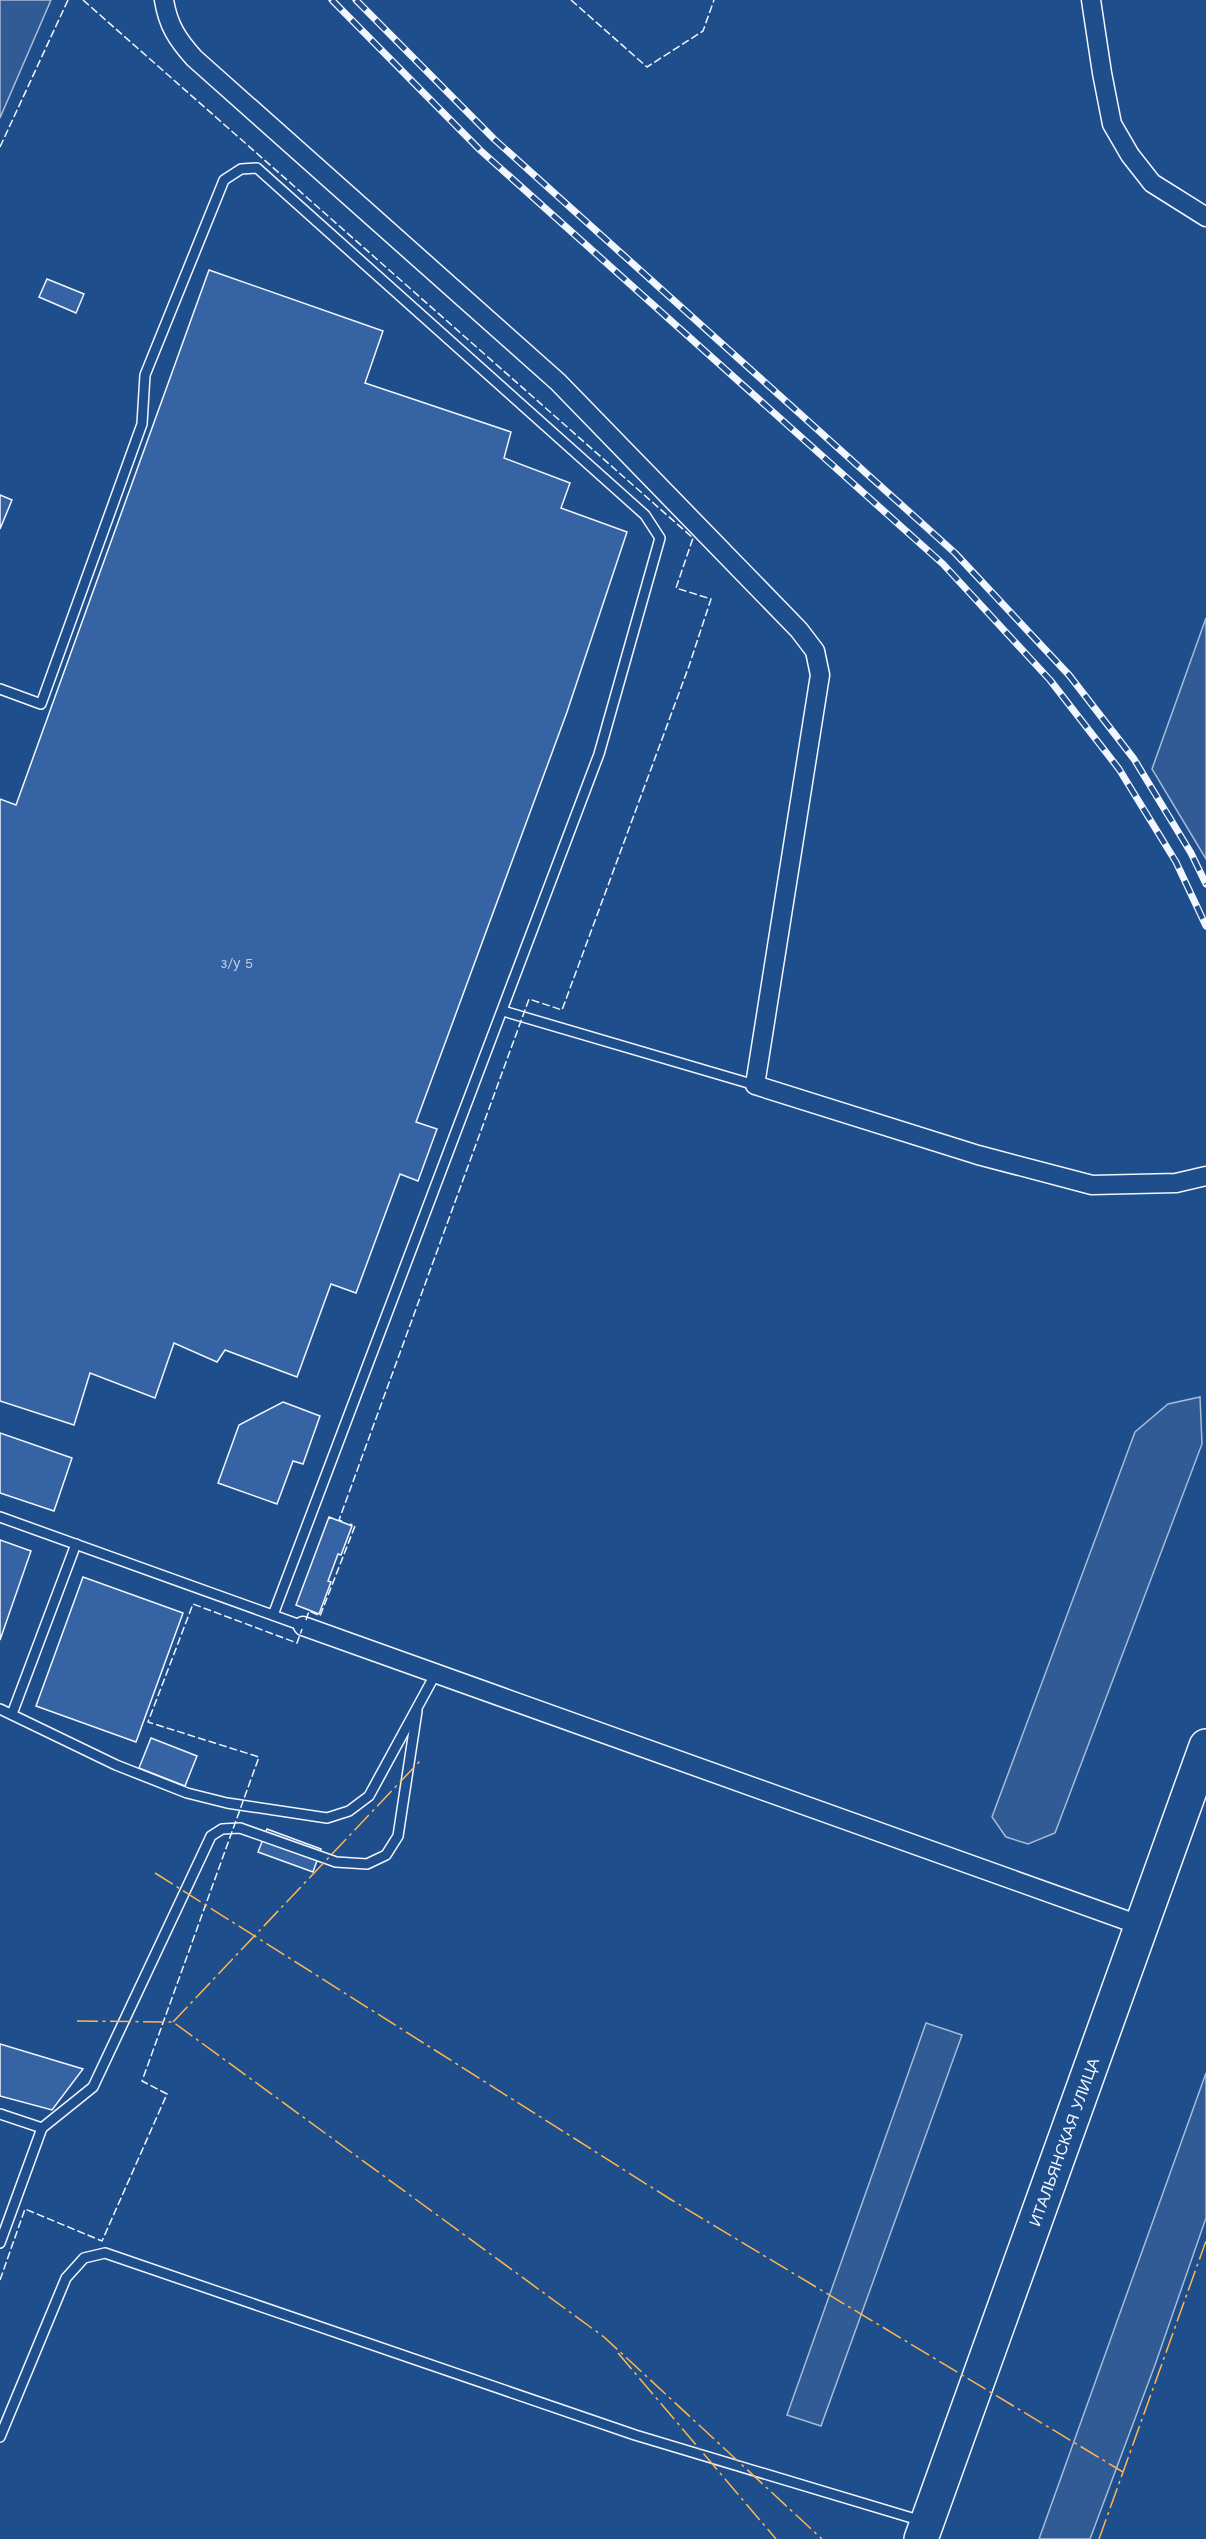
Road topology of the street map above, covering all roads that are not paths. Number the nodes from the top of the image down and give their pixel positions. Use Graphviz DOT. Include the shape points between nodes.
graph roads {
  1 [pos="164,0"];
  2 [pos="1091,0"];
  3 [pos="1206,217"];
  4 [pos="0,689"];
  5 [pos="503,1011"];
  6 [pos="755,1085"];
  7 [pos="1206,1176"];
  8 [pos="0,1517"];
  9 [pos="76,1544"];
  10 [pos="273,1615"];
  11 [pos="303,1626"];
  12 [pos="436,1673"];
  13 [pos="0,1709"];
  14 [pos="417,1711"];
  15 [pos="12,1714"];
  16 [pos="1206,1746"];
  17 [pos="1142,1926"];
  18 [pos="0,2114"];
  19 [pos="42,2128"];
  20 [pos="0,2243"];
  21 [pos="0,2438"];
  22 [pos="924,2531"];
  1 -- 6 [label="street" via="175,37 194,57 558,382 815,651 820,675"];
  2 -- 3 [label="street" via="1112,124 1152,183"];
  4 -- 5 [label="lane" via="41,704 142,424 146,375 224,180 242,169 256,168 645,515 660,538 599,754"];
  5 -- 6 [label="lane"];
  5 -- 10 [label="lane"];
  6 -- 7 [label="street" via="978,1155 1092,1185 1176,1183"];
  8 -- 9 [label="lane"];
  9 -- 10 [label="lane"];
  9 -- 15 [label="lane"];
  10 -- 11 [label="lane"];
  11 -- 12 [label="street"];
  12 -- 14 [label="lane"];
  12 -- 17 [label="street"];
  13 -- 15 [label="lane"];
  14 -- 15 [label="lane" via="369,1796 349,1811 327,1818 227,1803 187,1792 116,1765"];
  14 -- 19 [label="lane" via="398,1836 386,1855 367,1864 336,1863 240,1828 222,1829 211,1836 93,2087"];
  16 -- 17 [label="highway, ИТАЛЬЯНСКАЯ УЛИЦА"];
  17 -- 22 [label="highway, ИТАЛЬЯНСКАЯ УЛИЦА"];
  18 -- 19 [label="lane"];
  19 -- 20 [label="lane"];
  21 -- 22 [label="lane" via="66,2278 84,2258 105,2253"];
}
